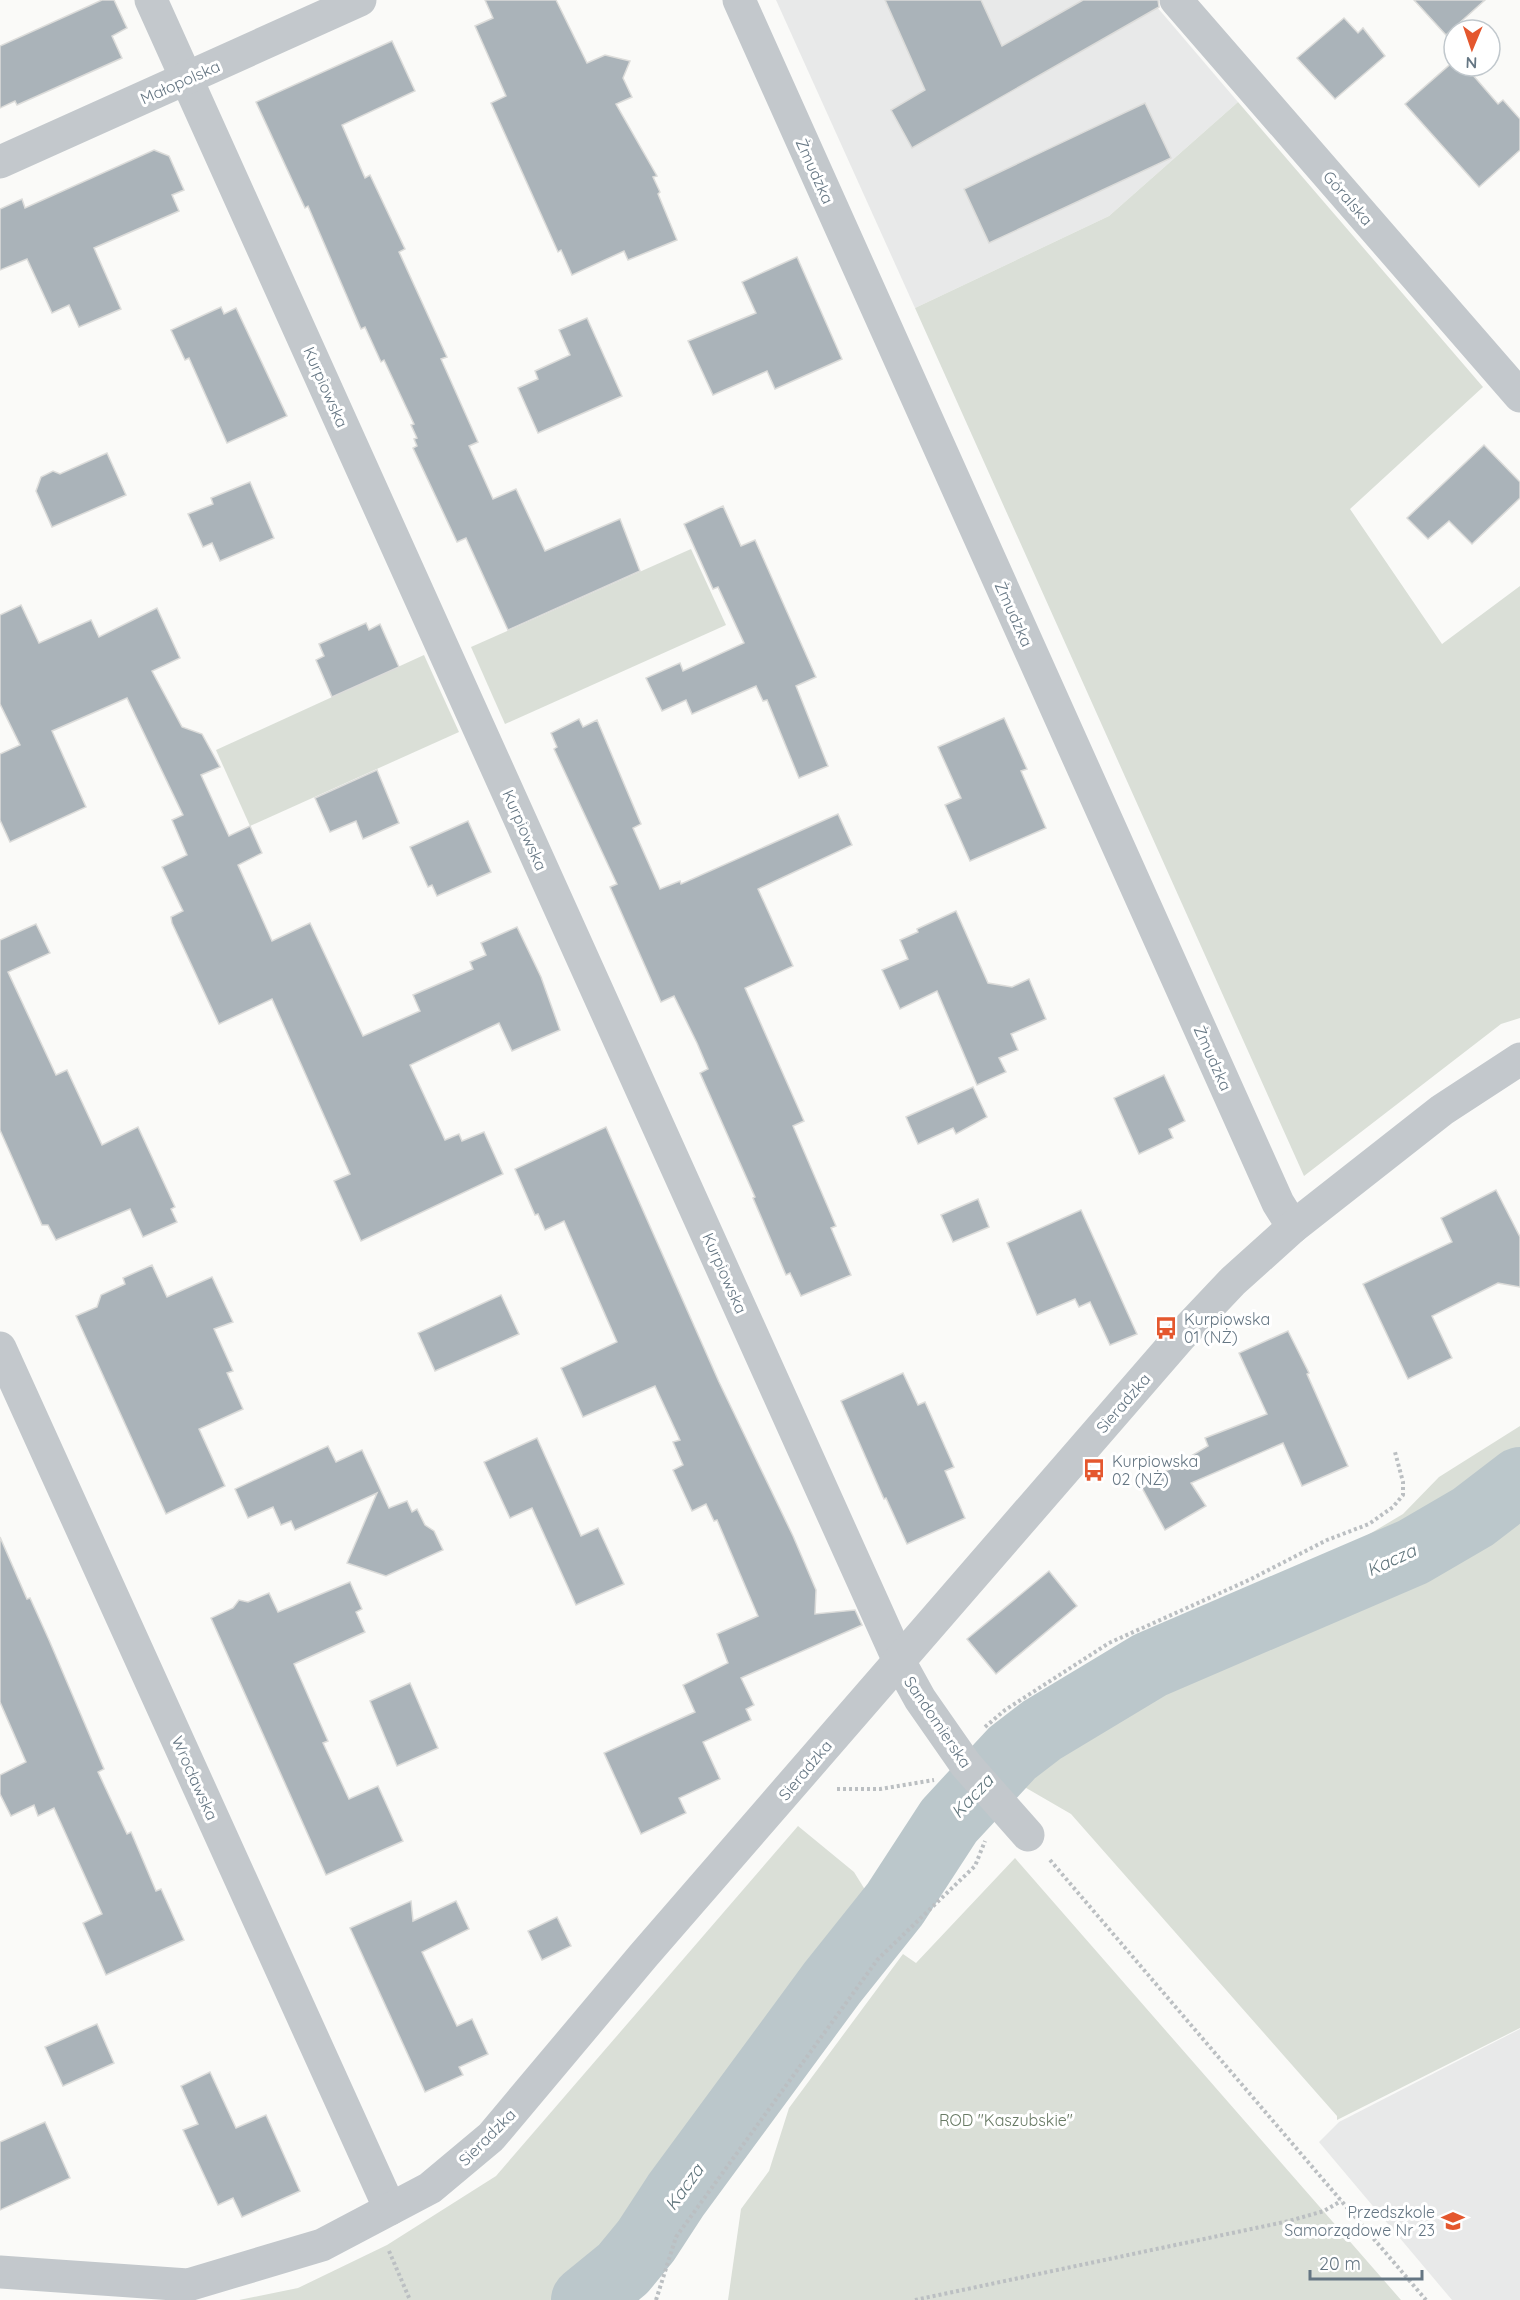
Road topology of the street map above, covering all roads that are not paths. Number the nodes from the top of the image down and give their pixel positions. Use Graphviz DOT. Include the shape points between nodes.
graph roads {
  1 [pos="151,0"];
  2 [pos="360,0"];
  3 [pos="739,0"];
  4 [pos="1176,0"];
  5 [pos="187,79"];
  6 [pos="0,162"];
  7 [pos="1520,396"];
  8 [pos="1520,1059"];
  9 [pos="1293,1227"];
  10 [pos="0,1347"];
  11 [pos="899,1661"];
  12 [pos="1028,1835"];
  13 [pos="390,2209"];
  14 [pos="0,2272"];
  1 -- 5 [label="street, Kurpiowska"];
  2 -- 5 [label="street, Małopolska"];
  3 -- 9 [label="street, Żmudzka" via="1278,1203"];
  4 -- 7 [label="street, Góralska"];
  5 -- 6 [label="street, Małopolska"];
  5 -- 11 [label="street, Kurpiowska"];
  8 -- 9 [label="street, Sieradzka" via="1442,1110"];
  9 -- 11 [label="street, Sieradzka" via="1233,1281 1180,1337"];
  10 -- 13 [label="street, Wrocławska"];
  11 -- 12 [label="street, Sandomierska" via="961,1758"];
  11 -- 13 [label="street, Sieradzka" via="491,2137 430,2188"];
  13 -- 14 [label="street, Sieradzka" via="321,2246 188,2285"];
}
